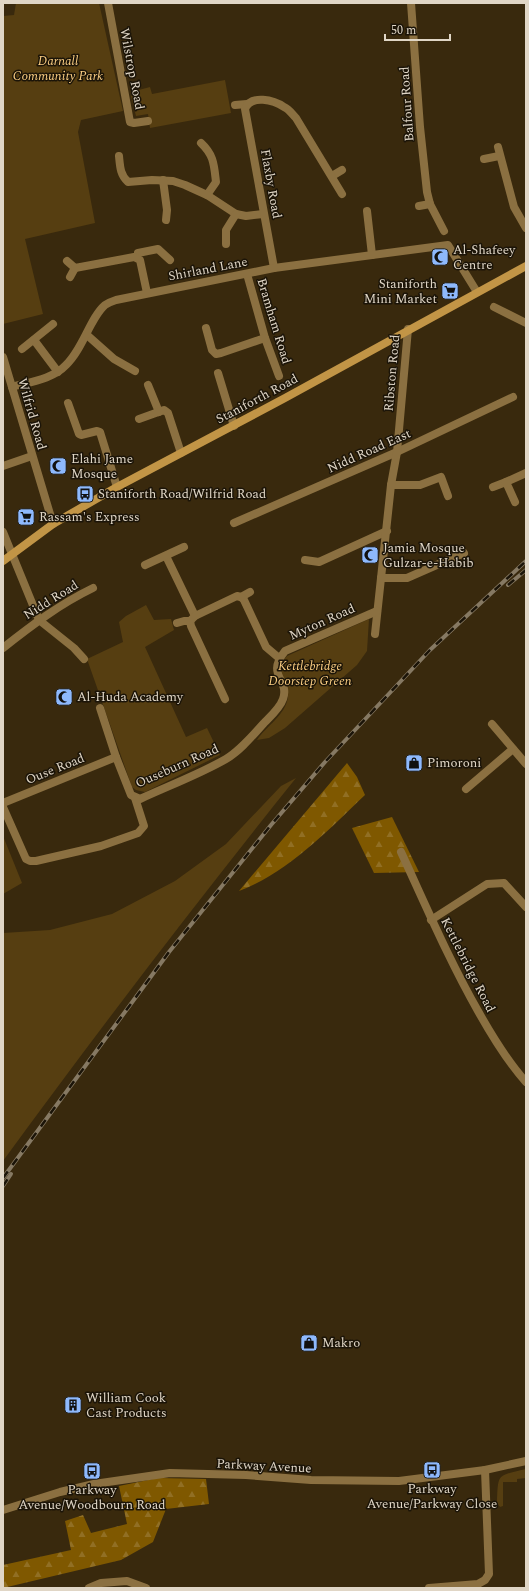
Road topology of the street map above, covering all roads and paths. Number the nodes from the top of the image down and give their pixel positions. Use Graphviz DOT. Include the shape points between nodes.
graph roads {
  1 [pos="108,3"];
  2 [pos="411,3"];
  3 [pos="247,104"];
  4 [pos="235,105"];
  5 [pos="148,121"];
  6 [pos="201,143"];
  7 [pos="119,156"];
  8 [pos="484,159"];
  9 [pos="342,170"];
  10 [pos="332,176"];
  11 [pos="163,180"];
  12 [pos="342,194"];
  13 [pos="206,195"];
  14 [pos="430,204"];
  15 [pos="418,206"];
  16 [pos="368,211"];
  17 [pos="236,214"];
  18 [pos="263,214"];
  19 [pos="166,220"];
  20 [pos="526,228"];
  21 [pos="444,231"];
  22 [pos="226,244"];
  23 [pos="138,252"];
  24 [pos="372,254"];
  25 [pos="170,260"];
  26 [pos="66,261"];
  27 [pos="526,266"];
  28 [pos="75,268"];
  29 [pos="274,268"];
  30 [pos="247,274"];
  31 [pos="70,277"];
  32 [pos="477,292"];
  33 [pos="147,293"];
  34 [pos="494,307"];
  35 [pos="526,323"];
  36 [pos="53,324"];
  37 [pos="206,328"];
  38 [pos="408,329"];
  39 [pos="87,335"];
  40 [pos="265,338"];
  41 [pos="34,340"];
  42 [pos="22,349"];
  43 [pos="3,357"];
  44 [pos="135,371"];
  45 [pos="58,372"];
  46 [pos="218,373"];
  47 [pos="279,376"];
  48 [pos="148,385"];
  49 [pos="12,387"];
  50 [pos="513,397"];
  51 [pos="68,403"];
  52 [pos="159,412"];
  53 [pos="139,419"];
  54 [pos="234,426"];
  55 [pos="397,452"];
  56 [pos="181,453"];
  57 [pos="32,456"];
  58 [pos="3,466"];
  59 [pos="526,473"];
  60 [pos="506,482"];
  61 [pos="391,485"];
  62 [pos="117,487"];
  63 [pos="493,487"];
  64 [pos="448,496"];
  65 [pos="515,502"];
  66 [pos="234,523"];
  67 [pos="52,524"];
  68 [pos="387,531"];
  69 [pos="3,532"];
  70 [pos="184,547"];
  71 [pos="464,553"];
  72 [pos="13,554"];
  73 [pos="166,556"];
  74 [pos="305,560"];
  75 [pos="3,561"];
  76 [pos="145,565"];
  77 [pos="381,578"];
  78 [pos="93,588"];
  79 [pos="250,592"];
  80 [pos="241,597"];
  81 [pos="377,611"];
  82 [pos="192,619"];
  83 [pos="39,620"];
  84 [pos="177,623"];
  85 [pos="375,634"];
  86 [pos="3,648"];
  87 [pos="279,658"];
  88 [pos="84,659"];
  89 [pos="224,699"];
  90 [pos="100,708"];
  91 [pos="492,724"];
  92 [pos="514,749"];
  93 [pos="116,757"];
  94 [pos="526,764"];
  95 [pos="466,789"];
  96 [pos="136,798"];
  97 [pos="3,803"];
  98 [pos="3,807"];
  99 [pos="401,852"];
  100 [pos="526,907"];
  101 [pos="431,920"];
  102 [pos="526,1082"];
  103 [pos="526,1461"];
  104 [pos="485,1470"];
  105 [pos="3,1510"];
  106 [pos="90,1587"];
  107 [pos="146,1588"];
  108 [pos="429,1588"];
  1 -- 5 [label="street, Wilstrop Road" via="130,122"];
  2 -- 14 [label="street, Balfour Road" via="420,127"];
  3 -- 4 [label="street"];
  3 -- 10 [label="street" via="252,101 268,100 286,108 296,118"];
  3 -- 18 [label="street, Flaxby Road" via="245,109"];
  6 -- 13 [label="street" via="212,157 216,182"];
  7 -- 11 [label="street" via="121,172 128,182"];
  8 -- 20 [label="street" via="499,151 514,207"];
  9 -- 10 [label="street"];
  10 -- 12 [label="street"];
  11 -- 13 [label="street" via="185,184"];
  11 -- 19 [label="street"];
  13 -- 17 [label="street"];
  14 -- 15 [label="street"];
  14 -- 21 [label="street, Balfour Road"];
  16 -- 24 [label="street"];
  17 -- 18 [label="street"];
  17 -- 22 [label="street" via="226,230"];
  18 -- 29 [label="street, Flaxby Road"];
  23 -- 25 [label="street" via="158,250"];
  23 -- 28 [label="street" via="134,257"];
  23 -- 33 [label="street"];
  24 -- 29 [label="street, Shirland Lane"];
  24 -- 32 [label="street, Shirland Lane" via="448,245"];
  26 -- 28 [label="street"];
  27 -- 32 [label="main road, Staniforth Road"];
  28 -- 31 [label="street"];
  29 -- 30 [label="street, Shirland Lane"];
  30 -- 33 [label="street, Shirland Lane"];
  30 -- 40 [label="street, Bramham Road"];
  32 -- 38 [label="main road, Staniforth Road"];
  33 -- 39 [label="street, Shirland Lane" via="106,305"];
  34 -- 35 [label="street"];
  36 -- 41 [label="street"];
  37 -- 40 [label="street" via="212,350 216,354"];
  38 -- 54 [label="main road, Staniforth Road"];
  38 -- 55 [label="street, Ribston Road"];
  39 -- 44 [label="street" via="114,359"];
  39 -- 45 [label="street, Shirland Lane" via="67,365"];
  40 -- 47 [label="street, Bramham Road"];
  41 -- 42 [label="street"];
  41 -- 45 [label="street"];
  43 -- 49 [label="street, Wilfrid Road"];
  45 -- 49 [label="street, Shirland Lane"];
  46 -- 54 [label="street"];
  48 -- 52 [label="street"];
  49 -- 57 [label="street, Wilfrid Road"];
  50 -- 55 [label="street, Nidd Road East"];
  51 -- 62 [label="street" via="81,436 100,432"];
  52 -- 53 [label="street"];
  52 -- 56 [label="street" via="164,410 168,413"];
  54 -- 56 [label="main road, Staniforth Road"];
  55 -- 61 [label="street, Ribston Road"];
  55 -- 66 [label="street, Nidd Road East"];
  56 -- 62 [label="main road, Staniforth Road"];
  57 -- 58 [label="street"];
  57 -- 67 [label="street, Wilfrid Road"];
  59 -- 60 [label="street"];
  60 -- 63 [label="street"];
  60 -- 65 [label="street"];
  61 -- 64 [label="street" via="420,485 440,477"];
  61 -- 68 [label="street, Ribston Road"];
  62 -- 67 [label="main road, Staniforth Road"];
  67 -- 72 [label="main road, Staniforth Road"];
  68 -- 74 [label="street" via="319,562"];
  68 -- 77 [label="street, Ribston Road"];
  69 -- 72 [label="street"];
  70 -- 73 [label="street"];
  71 -- 77 [label="street" via="407,578"];
  72 -- 75 [label="main road, Staniforth Road"];
  72 -- 83 [label="street"];
  73 -- 76 [label="street"];
  73 -- 82 [label="street"];
  77 -- 81 [label="street, Ribston Road"];
  78 -- 83 [label="street, Nidd Road" via="68,600"];
  79 -- 80 [label="street"];
  80 -- 82 [label="street" via="237,596"];
  80 -- 87 [label="street" via="266,647"];
  81 -- 85 [label="street, Ribston Road"];
  81 -- 87 [label="street, Myton Road" via="285,651"];
  82 -- 84 [label="street"];
  82 -- 89 [label="street" via="191,626"];
  83 -- 86 [label="street, Nidd Road"];
  83 -- 88 [label="street"];
  87 -- 96 [label="street, Ouseburn Road" via="276,672 283,688 283,700 242,746 227,758 140,799"];
  90 -- 93 [label="street, Ouseburn Road"];
  91 -- 92 [label="street"];
  92 -- 94 [label="street"];
  92 -- 95 [label="street"];
  93 -- 96 [label="street, Ouseburn Road" via="131,795"];
  93 -- 97 [label="street, Ouse Road"];
  96 -- 98 [label="street" via="144,826 138,833 101,846 36,861 26,859"];
  99 -- 101 [label="street, Kettlebridge Road"];
  100 -- 101 [label="street" via="504,883 488,884"];
  101 -- 102 [label="street, Kettlebridge Road" via="492,1036"];
  103 -- 104 [label="street, Parkway Avenue"];
  104 -- 105 [label="street, Parkway Avenue" via="399,1481 312,1480 170,1473 94,1484"];
  104 -- 108 [label="street" via="489,1574 478,1584"];
  106 -- 107 [label="street" via="101,1583 127,1581"];
}
